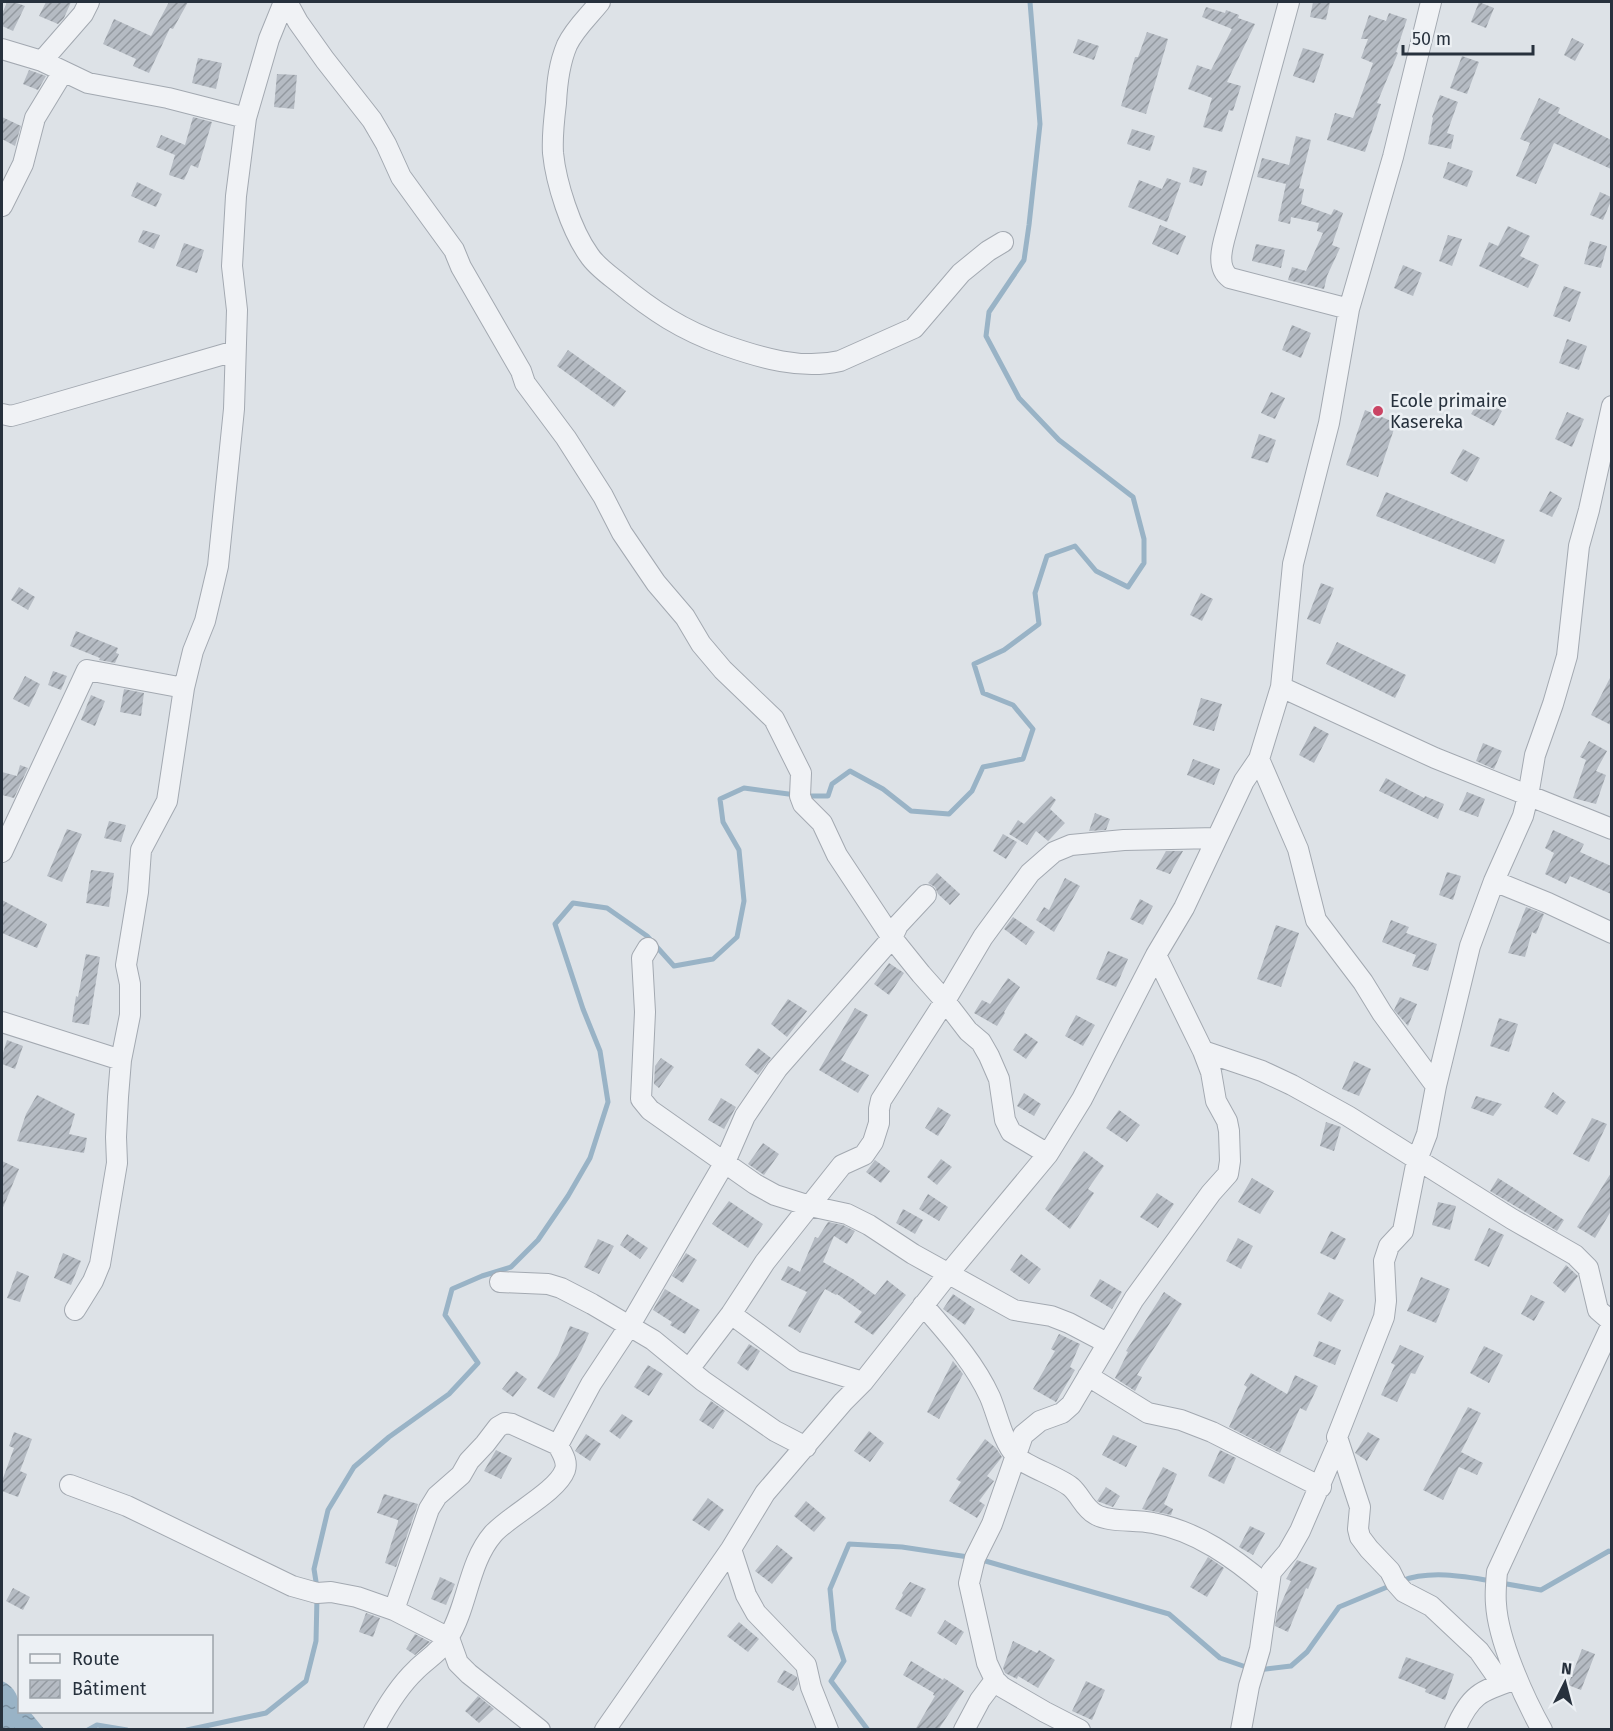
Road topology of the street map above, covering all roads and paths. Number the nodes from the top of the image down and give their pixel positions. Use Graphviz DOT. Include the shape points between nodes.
graph roads {
  1 [pos="89,2"];
  2 [pos="285,2"];
  3 [pos="600,2"];
  4 [pos="1289,2"];
  5 [pos="1431,2"];
  6 [pos="2,49"];
  7 [pos="42,61"];
  8 [pos="63,72"];
  9 [pos="246,118"];
  10 [pos="2,206"];
  11 [pos="1003,242"];
  12 [pos="1349,309"];
  13 [pos="235,351"];
  14 [pos="1611,406"];
  15 [pos="2,414"];
  16 [pos="1281,687"];
  17 [pos="184,688"];
  18 [pos="1259,759"];
  19 [pos="1528,796"];
  20 [pos="1611,829"];
  21 [pos="1217,838"];
  22 [pos="2,852"];
  23 [pos="1494,881"];
  24 [pos="926,895"];
  25 [pos="1611,933"];
  26 [pos="892,938"];
  27 [pos="648,948"];
  28 [pos="1156,955"];
  29 [pos="945,1001"];
  30 [pos="2,1022"];
  31 [pos="1203,1051"];
  32 [pos="121,1060"];
  33 [pos="1436,1086"];
  34 [pos="1048,1154"];
  35 [pos="1417,1160"];
  36 [pos="725,1162"];
  37 [pos="810,1206"];
  38 [pos="949,1273"];
  39 [pos="500,1282"];
  40 [pos="923,1305"];
  41 [pos="75,1310"];
  42 [pos="731,1314"];
  43 [pos="1611,1323"];
  44 [pos="630,1325"];
  45 [pos="1107,1343"];
  46 [pos="689,1369"];
  47 [pos="1088,1376"];
  48 [pos="863,1382"];
  49 [pos="1338,1443"];
  50 [pos="558,1445"];
  51 [pos="806,1447"];
  52 [pos="1016,1457"];
  53 [pos="70,1485"];
  54 [pos="1321,1486"];
  55 [pos="731,1549"];
  56 [pos="1267,1586"];
  57 [pos="394,1610"];
  58 [pos="449,1638"];
  59 [pos="995,1680"];
  60 [pos="1509,1682"];
  61 [pos="384,1720"];
  62 [pos="374,1730"];
  63 [pos="540,1730"];
  64 [pos="605,1730"];
  65 [pos="828,1730"];
  66 [pos="964,1730"];
  67 [pos="1080,1730"];
  68 [pos="1241,1730"];
  69 [pos="1455,1730"];
  70 [pos="1542,1730"];
  1 -- 7 [label="street"];
  2 -- 9 [label="street" via="269,39"];
  2 -- 26 [label="street" via="324,60 372,120 401,177 454,250 525,383 566,438 639,560 723,670 774,719 801,773 803,804 822,823 837,855"];
  3 -- 11 [label="street" via="571,38 560,63 553,153 559,184 589,256 658,314 700,336 759,357 778,362 827,364 914,327 961,273"];
  4 -- 12 [label="street" via="1221,264 1230,278"];
  5 -- 12 [label="street" via="1393,158"];
  6 -- 7 [label="street"];
  7 -- 8 [label="street"];
  8 -- 9 [label="street" via="88,83"];
  8 -- 10 [label="street" via="35,118 23,164"];
  9 -- 13 [label="street" via="233,231"];
  12 -- 16 [label="street" via="1329,423 1293,564"];
  13 -- 15 [label="street" via="11,416"];
  13 -- 17 [label="street" via="233,419 218,566"];
  14 -- 19 [label="street" via="1579,546 1566,656 1535,754"];
  16 -- 18 [label="street"];
  16 -- 19 [label="street" via="1391,739"];
  17 -- 22 [label="street" via="87,670"];
  17 -- 32 [label="street" via="167,801 141,850 126,965 130,1015"];
  18 -- 21 [label="street"];
  18 -- 33 [label="street" via="1299,849 1316,920"];
  19 -- 20 [label="street"];
  19 -- 23 [label="street"];
  21 -- 28 [label="street" via="1184,908"];
  21 -- 29 [label="street" via="1071,844 1054,852 1030,873 983,937"];
  23 -- 25 [label="street"];
  23 -- 33 [label="street" via="1470,946"];
  24 -- 26 [label="street" via="898,925"];
  26 -- 29 [label="street"];
  26 -- 36 [label="street" via="777,1069 746,1116"];
  27 -- 36 [label="street" via="642,958 645,1012 641,1099 650,1110"];
  28 -- 31 [label="street"];
  28 -- 34 [label="street" via="1082,1099"];
  29 -- 34 [label="street" via="989,1056 999,1079 1005,1120 1011,1131"];
  29 -- 37 [label="street" via="881,1100 873,1142 864,1155 842,1165"];
  30 -- 32 [label="street"];
  31 -- 35 [label="street" via="1292,1085"];
  31 -- 45 [label="street" via="1216,1101 1227,1121 1228,1174 1134,1299"];
  32 -- 41 [label="street" via="117,1163 100,1264"];
  33 -- 35 [label="street" via="1427,1134"];
  34 -- 38 [label="street"];
  35 -- 43 [label="street" via="1575,1255 1588,1268 1598,1310"];
  35 -- 49 [label="street" via="1403,1231 1389,1246 1384,1261 1384,1317 1339,1430"];
  36 -- 37 [label="street" via="775,1195"];
  36 -- 44 [label="street"];
  37 -- 38 [label="street" via="847,1214"];
  37 -- 42 [label="street" via="765,1262"];
  38 -- 40 [label="street"];
  38 -- 45 [label="street" via="1014,1310 1052,1316"];
  39 -- 44 [label="street" via="536,1282 561,1288"];
  40 -- 48 [label="street"];
  40 -- 52 [label="street" via="971,1362"];
  42 -- 46 [label="street"];
  42 -- 48 [label="street" via="795,1361"];
  43 -- 60 [label="street" via="1497,1572 1496,1605"];
  44 -- 46 [label="street"];
  44 -- 50 [label="street" via="591,1384"];
  45 -- 47 [label="street"];
  46 -- 51 [label="street" via="775,1431"];
  47 -- 52 [label="street" via="1071,1405 1062,1413 1040,1420 1023,1435"];
  47 -- 54 [label="street" via="1148,1413 1181,1419 1212,1432"];
  48 -- 51 [label="street"];
  49 -- 54 [label="street"];
  49 -- 60 [label="street" via="1360,1507 1358,1529 1364,1543 1404,1592 1431,1606"];
  50 -- 57 [label="street" via="512,1424 498,1427 429,1509"];
  50 -- 58 [label="street" via="565,1457 565,1469 557,1482 494,1533 479,1555"];
  51 -- 55 [label="street" via="765,1493"];
  52 -- 56 [label="street" via="1070,1487 1088,1510 1104,1520 1130,1519 1182,1532 1218,1549"];
  52 -- 59 [label="street" via="975,1558 969,1583 987,1663"];
  53 -- 57 [label="street" via="127,1506 292,1586 357,1597"];
  54 -- 56 [label="street" via="1300,1532 1271,1572"];
  55 -- 64 [label="street"];
  55 -- 65 [label="street" via="756,1613 806,1665"];
  56 -- 68 [label="street" via="1260,1649"];
  57 -- 58 [label="street"];
  58 -- 61 [label="street" via="415,1670"];
  58 -- 63 [label="street" via="463,1669"];
  59 -- 66 [label="street"];
  59 -- 67 [label="street"];
  60 -- 69 [label="street" via="1486,1690 1467,1704"];
  60 -- 70 [label="street"];
  61 -- 62 [label="street"];
}
